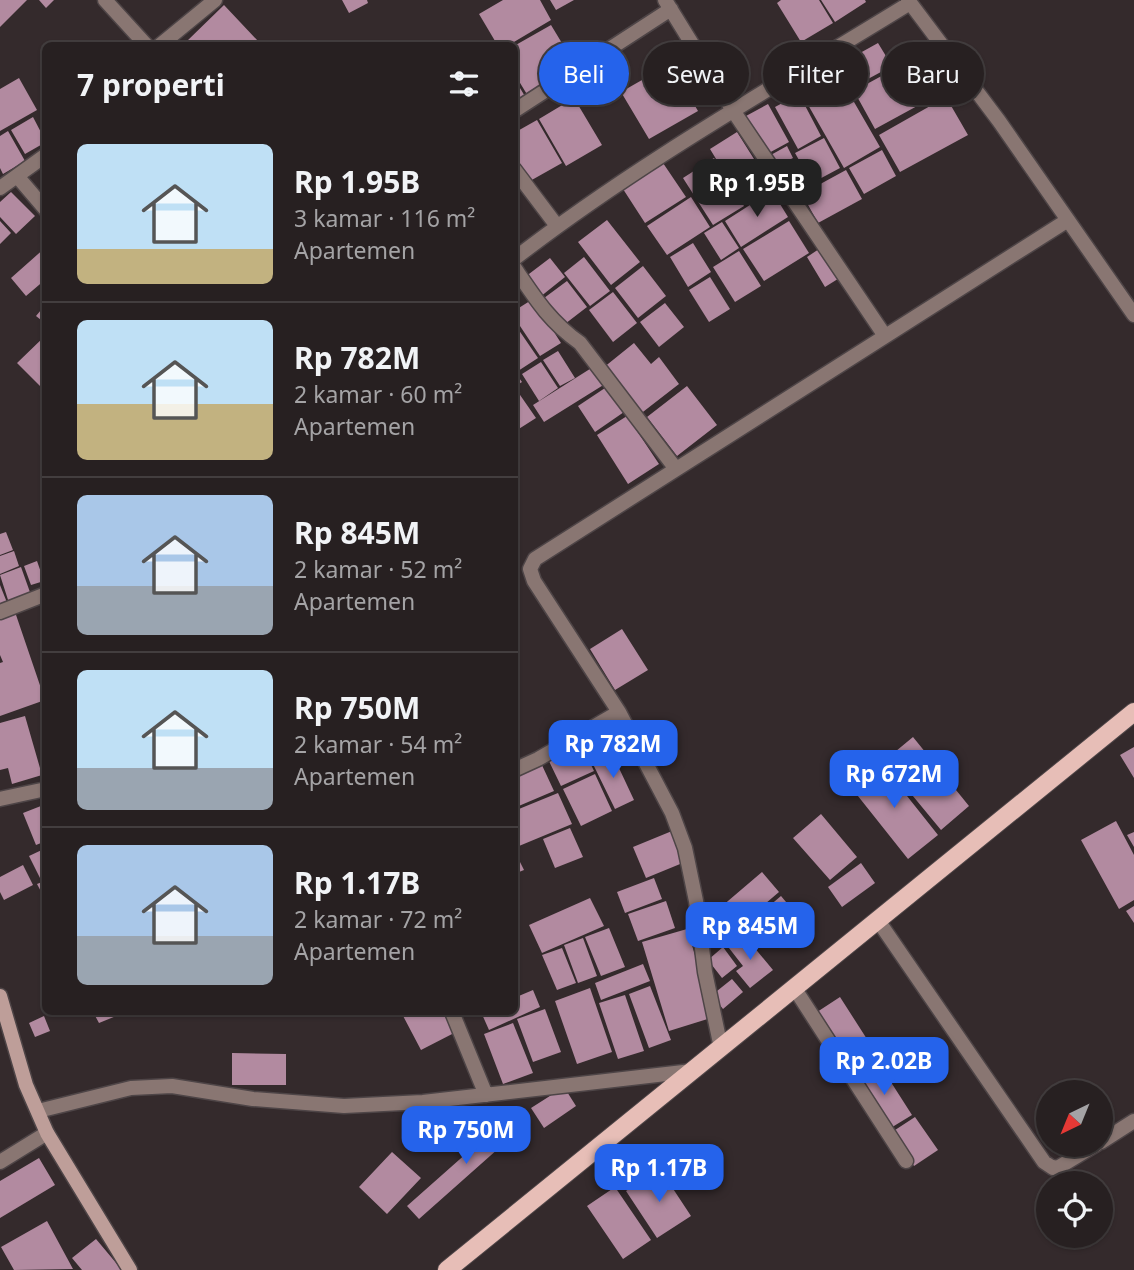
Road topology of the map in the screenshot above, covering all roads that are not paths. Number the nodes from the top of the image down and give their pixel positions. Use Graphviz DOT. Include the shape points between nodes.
graph roads {
  1 [pos="105,0"];
  2 [pos="215,0"];
  3 [pos="909,1"];
  4 [pos="668,5"];
  5 [pos="143,42"];
  6 [pos="164,42"];
  7 [pos="518,108"];
  8 [pos="734,112"];
  9 [pos="42,158"];
  10 [pos="518,174"];
  11 [pos="17,176"];
  12 [pos="0,188"];
  13 [pos="42,205"];
  14 [pos="1068,220"];
  15 [pos="557,226"];
  16 [pos="518,256"];
  17 [pos="518,273"];
  18 [pos="1134,315"];
  19 [pos="885,336"];
  20 [pos="676,469"];
  21 [pos="42,596"];
  22 [pos="0,612"];
  23 [pos="619,712"];
  24 [pos="1134,712"];
  25 [pos="518,768"];
  26 [pos="42,790"];
  27 [pos="0,799"];
  28 [pos="877,919"];
  29 [pos="795,989"];
  30 [pos="0,996"];
  31 [pos="454,1015"];
  32 [pos="721,1048"];
  33 [pos="693,1071"];
  34 [pos="486,1095"];
  35 [pos="38,1111"];
  36 [pos="1134,1121"];
  37 [pos="47,1133"];
  38 [pos="1113,1134"];
  39 [pos="1036,1150"];
  40 [pos="1041,1157"];
  41 [pos="1076,1157"];
  42 [pos="906,1161"];
  43 [pos="0,1162"];
  44 [pos="130,1270"];
  45 [pos="447,1270"];
  1 -- 5 [label="street"];
  2 -- 6 [label="street"];
  3 -- 8 [label="street"];
  3 -- 14 [label="street"];
  4 -- 7 [label="street"];
  4 -- 8 [label="street"];
  8 -- 15 [label="street"];
  8 -- 19 [label="street"];
  9 -- 11 [label="street"];
  10 -- 15 [label="street"];
  11 -- 12 [label="street"];
  11 -- 13 [label="street"];
  14 -- 18 [label="street"];
  14 -- 19 [label="street"];
  15 -- 16 [label="street"];
  17 -- 20 [label="street" via="559,329 580,343"];
  19 -- 20 [label="street"];
  20 -- 23 [label="street" via="535,559 530,569 540,592"];
  21 -- 22 [label="street"];
  23 -- 25 [label="street"];
  23 -- 32 [label="street" via="672,813 685,848"];
  24 -- 28 [label="main road"];
  26 -- 27 [label="street"];
  28 -- 29 [label="main road"];
  28 -- 39 [label="street"];
  29 -- 32 [label="main road"];
  29 -- 42 [label="street"];
  30 -- 35 [label="main road" via="26,1086"];
  31 -- 34 [label="street"];
  32 -- 33 [label="main road"];
  33 -- 34 [label="street"];
  33 -- 45 [label="main road"];
  34 -- 35 [label="street" via="344,1106 253,1099 172,1086 131,1088"];
  35 -- 37 [label="main road"];
  36 -- 38 [label="street"];
  37 -- 43 [label="street"];
  37 -- 44 [label="main road"];
  40 -- 41 [label="street" via="1053,1168"];
}
